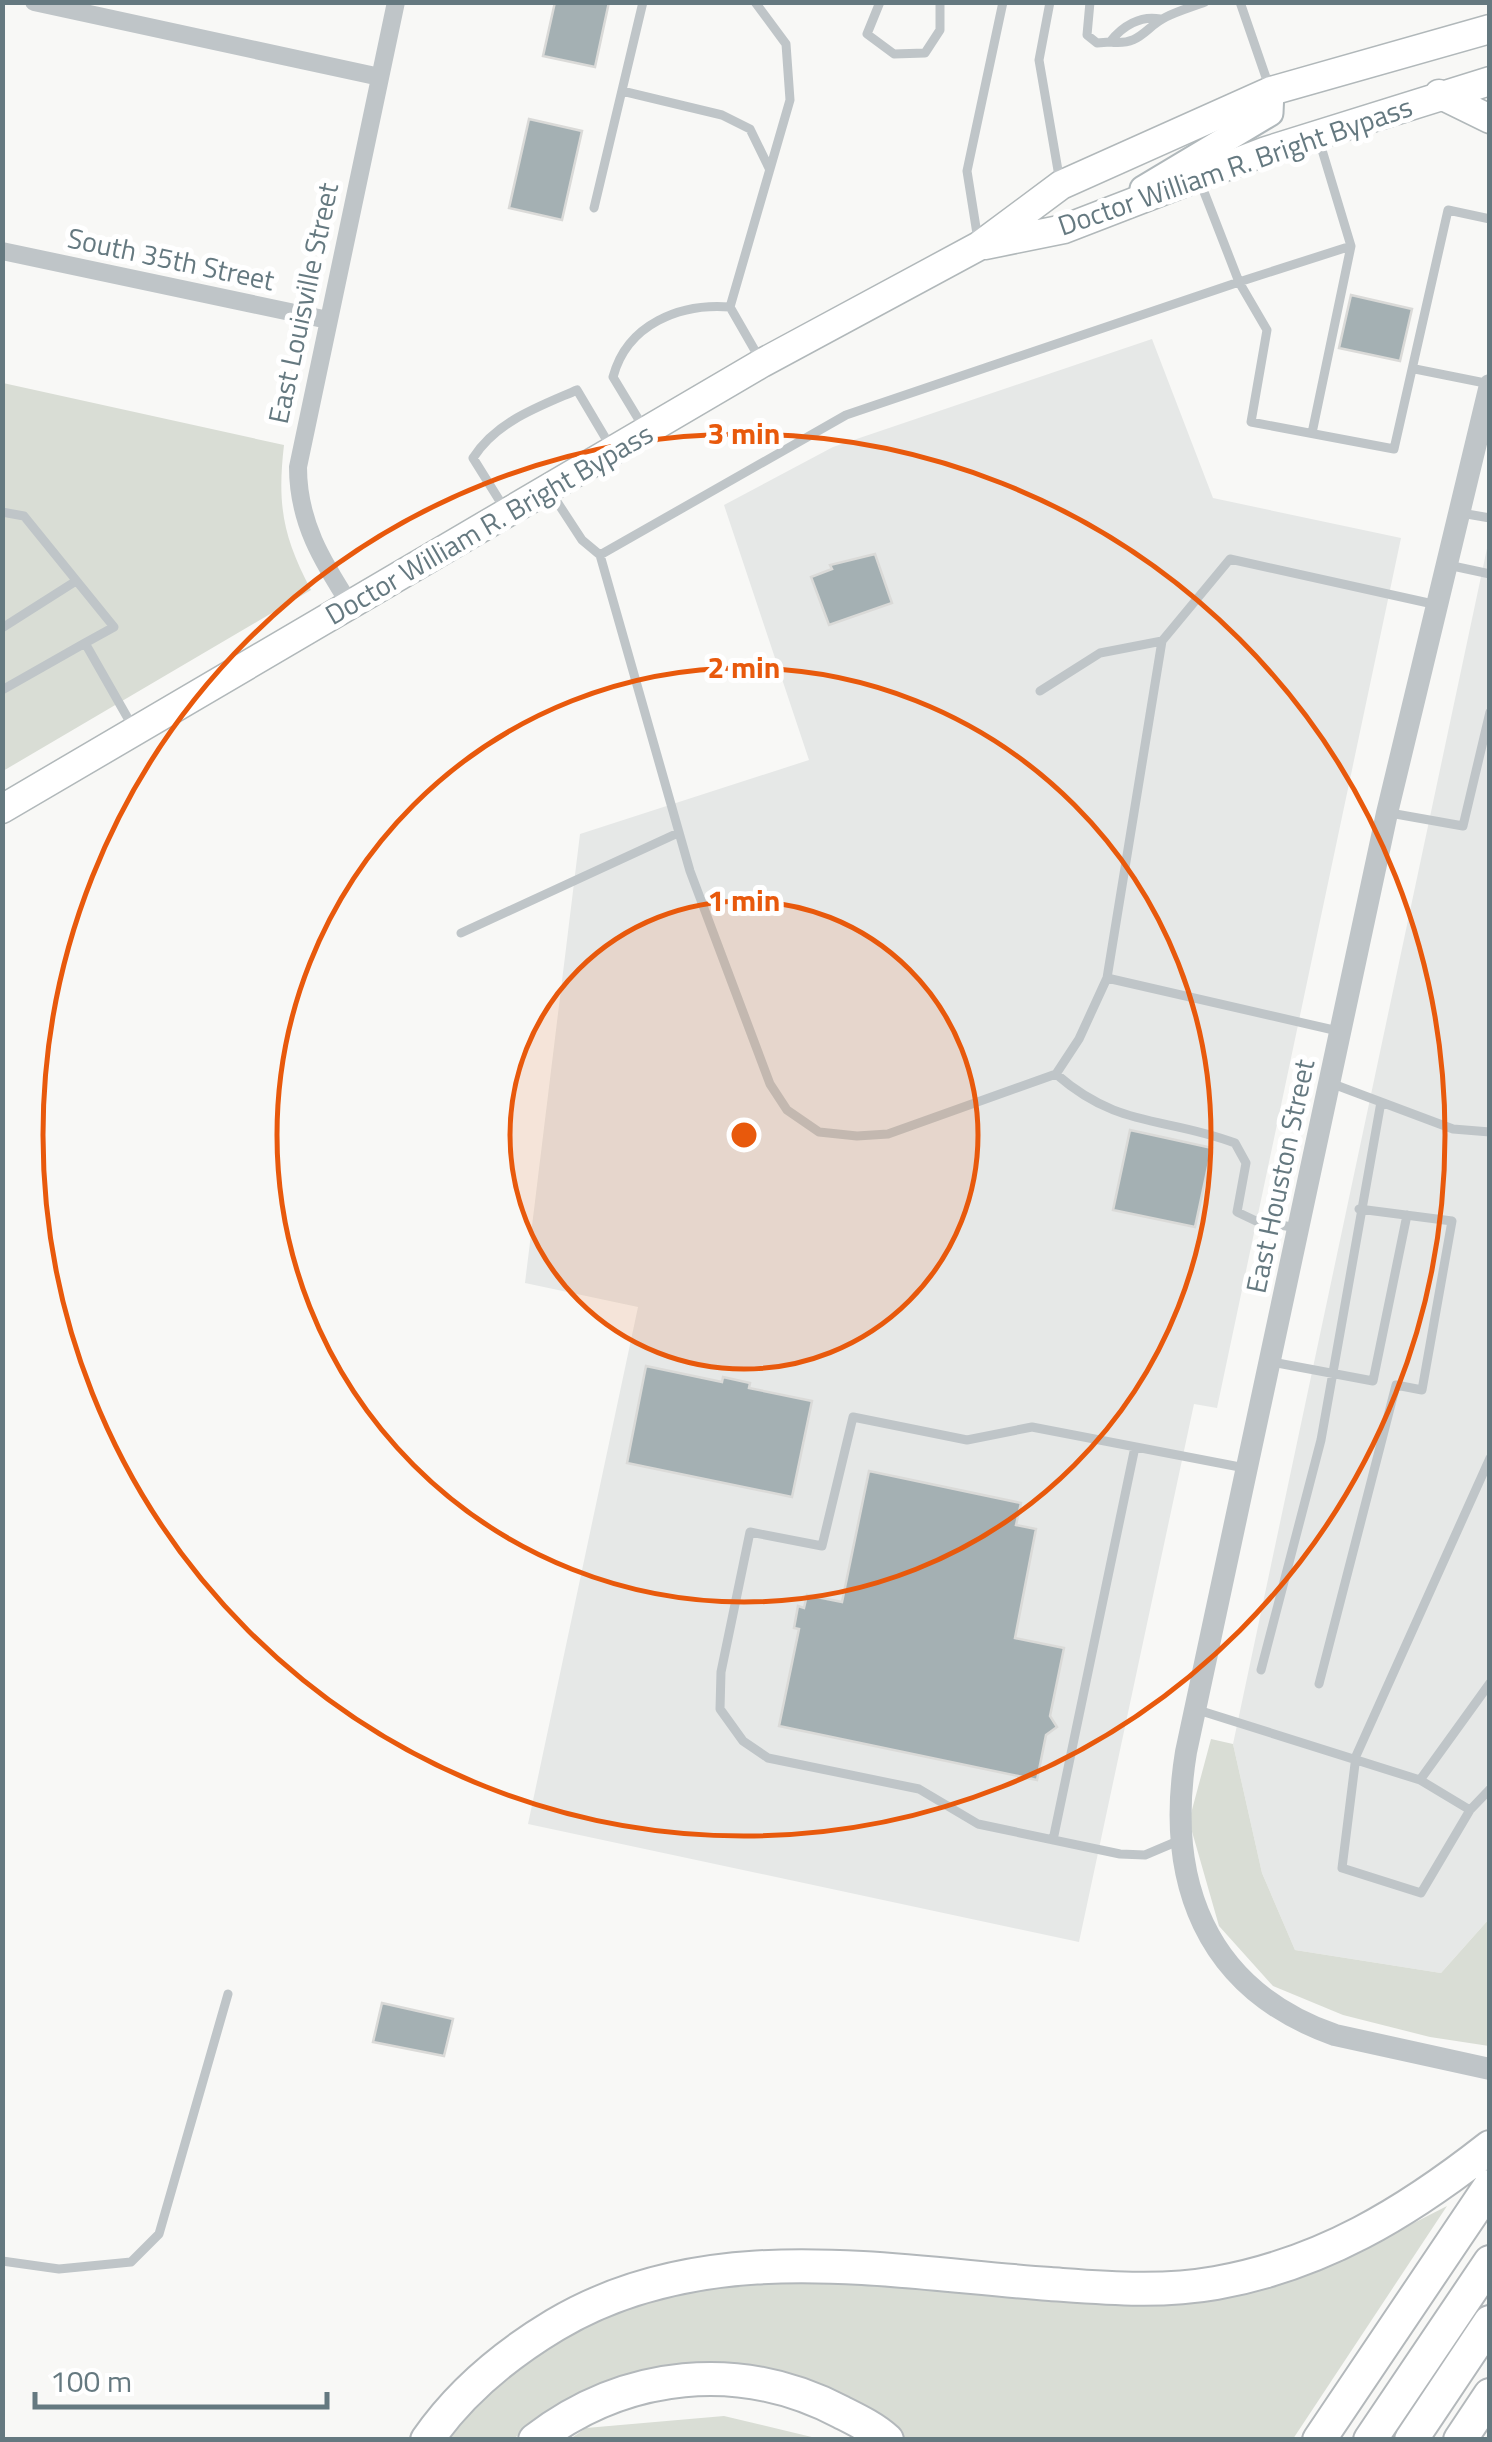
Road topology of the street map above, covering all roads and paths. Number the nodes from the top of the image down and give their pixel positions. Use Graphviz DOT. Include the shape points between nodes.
graph roads {
  1 [pos="34,2"];
  2 [pos="396,2"];
  3 [pos="644,2"];
  4 [pos="755,2"];
  5 [pos="880,2"];
  6 [pos="940,2"];
  7 [pos="1002,2"];
  8 [pos="1050,2"];
  9 [pos="1090,2"];
  10 [pos="1204,2"];
  11 [pos="1240,2"];
  12 [pos="1490,29"];
  13 [pos="380,76"];
  14 [pos="1490,82"];
  15 [pos="622,91"];
  16 [pos="1271,92"];
  17 [pos="1440,94"];
  18 [pos="1490,119"];
  19 [pos="1318,133"];
  20 [pos="770,168"];
  21 [pos="1198,176"];
  22 [pos="1061,185"];
  23 [pos="594,208"];
  24 [pos="1108,210"];
  25 [pos="1490,219"];
  26 [pos="979,246"];
  27 [pos="1351,246"];
  28 [pos="2,251"];
  29 [pos="1239,282"];
  30 [pos="730,306"];
  31 [pos="328,320"];
  32 [pos="762,364"];
  33 [pos="1415,369"];
  34 [pos="1490,384"];
  35 [pos="646,432"];
  36 [pos="1312,434"];
  37 [pos="613,452"];
  38 [pos="549,489"];
  39 [pos="2,512"];
  40 [pos="1459,513"];
  41 [pos="508,514"];
  42 [pos="1490,518"];
  43 [pos="600,555"];
  44 [pos="1446,565"];
  45 [pos="1490,574"];
  46 [pos="76,581"];
  47 [pos="1436,605"];
  48 [pos="351,606"];
  49 [pos="2,628"];
  50 [pos="1162,640"];
  51 [pos="85,644"];
  52 [pos="2,690"];
  53 [pos="1040,691"];
  54 [pos="1490,712"];
  55 [pos="136,731"];
  56 [pos="1484,764"];
  57 [pos="2,808"];
  58 [pos="1387,813"];
  59 [pos="678,833"];
  60 [pos="461,933"];
  61 [pos="1107,978"];
  62 [pos="1341,1032"];
  63 [pos="1056,1074"];
  64 [pos="1330,1083"];
  65 [pos="1382,1102"];
  66 [pos="1490,1132"];
  67 [pos="1359,1209"];
  68 [pos="1407,1215"];
  69 [pos="1300,1228"];
  70 [pos="1271,1362"];
  71 [pos="1330,1374"];
  72 [pos="1373,1382"];
  73 [pos="1396,1385"];
  74 [pos="1135,1447"];
  75 [pos="1490,1458"];
  76 [pos="1248,1469"];
  77 [pos="1261,1670"];
  78 [pos="1490,1683"];
  79 [pos="1319,1684"];
  80 [pos="1196,1710"];
  81 [pos="1356,1756"];
  82 [pos="1420,1780"];
  83 [pos="1490,1788"];
  84 [pos="1470,1810"];
  85 [pos="1053,1840"];
  86 [pos="1180,1841"];
  87 [pos="228,1994"];
  88 [pos="1490,2069"];
  89 [pos="1490,2147"];
  90 [pos="1490,2186"];
  91 [pos="2,2261"];
  92 [pos="1490,2262"];
  93 [pos="1490,2322"];
  94 [pos="1490,2395"];
  95 [pos="427,2440"];
  96 [pos="535,2440"];
  97 [pos="888,2440"];
  98 [pos="1319,2440"];
  99 [pos="1370,2440"];
  100 [pos="1411,2440"];
  101 [pos="1460,2440"];
  1 -- 13 [label="street"];
  2 -- 13 [label="street, East Louisville Street"];
  3 -- 15 [label="lane"];
  4 -- 20 [label="lane" via="786,44 790,100"];
  5 -- 6 [label="lane" via="866,34 894,54 925,53 940,30"];
  7 -- 26 [label="lane" via="967,171"];
  8 -- 22 [label="lane" via="1039,60"];
  9 -- 10 [label="lane" via="1086,35 1097,44 1148,16 1160,19"];
  11 -- 16 [label="lane"];
  12 -- 16 [label="main road, Doctor William R. Bright Bypass"];
  13 -- 31 [label="street, East Louisville Street"];
  14 -- 17 [label="main road, Doctor William R. Bright Bypass"];
  15 -- 20 [label="lane" via="722,114 750,129"];
  15 -- 23 [label="lane"];
  16 -- 22 [label="main road, Doctor William R. Bright Bypass"];
  16 -- 24 [label="main road" via="1270,113"];
  17 -- 18 [label="main road"];
  17 -- 19 [label="main road, Doctor William R. Bright Bypass"];
  19 -- 21 [label="main road, Doctor William R. Bright Bypass"];
  19 -- 27 [label="lane"];
  20 -- 30 [label="lane"];
  21 -- 24 [label="main road, Doctor William R. Bright Bypass"];
  21 -- 29 [label="lane"];
  22 -- 26 [label="main road, Doctor William R. Bright Bypass"];
  24 -- 26 [label="main road, Doctor William R. Bright Bypass" via="1064,229"];
  25 -- 33 [label="lane" via="1448,210"];
  26 -- 32 [label="main road, Doctor William R. Bright Bypass"];
  27 -- 29 [label="lane"];
  27 -- 36 [label="lane"];
  28 -- 31 [label="street, South 35th Street"];
  29 -- 36 [label="lane" via="1267,330 1251,422"];
  29 -- 43 [label="lane" via="846,416"];
  30 -- 32 [label="lane"];
  30 -- 35 [label="lane" via="688,306 652,323 619,355 614,377"];
  31 -- 48 [label="street, East Louisville Street" via="302,437 298,489 309,535"];
  32 -- 35 [label="main road, Doctor William R. Bright Bypass"];
  33 -- 34 [label="lane"];
  33 -- 36 [label="lane" via="1394,449"];
  34 -- 40 [label="street, East Houston Street"];
  35 -- 37 [label="main road, Doctor William R. Bright Bypass"];
  37 -- 38 [label="main road, Doctor William R. Bright Bypass"];
  37 -- 41 [label="lane" via="577,390 522,414 486,437 473,458"];
  38 -- 41 [label="main road, Doctor William R. Bright Bypass"];
  38 -- 43 [label="lane" via="582,540"];
  39 -- 46 [label="lane" via="24,516"];
  40 -- 42 [label="lane"];
  40 -- 44 [label="street, East Houston Street"];
  41 -- 48 [label="main road, Doctor William R. Bright Bypass"];
  43 -- 59 [label="lane"];
  44 -- 45 [label="lane"];
  44 -- 47 [label="street, East Houston Street"];
  46 -- 49 [label="lane"];
  46 -- 51 [label="lane" via="114,627"];
  47 -- 50 [label="lane" via="1230,560"];
  47 -- 58 [label="street, East Houston Street"];
  48 -- 55 [label="main road, Doctor William R. Bright Bypass"];
  50 -- 53 [label="lane" via="1100,653"];
  50 -- 61 [label="lane"];
  51 -- 52 [label="lane"];
  51 -- 55 [label="lane"];
  54 -- 56 [label="lane"];
  55 -- 57 [label="main road, Doctor William R. Bright Bypass"];
  56 -- 58 [label="lane" via="1463,826"];
  58 -- 62 [label="street, East Houston Street"];
  59 -- 60 [label="lane"];
  59 -- 63 [label="lane" via="770,1084 787,1110 819,1132 888,1134"];
  61 -- 62 [label="lane"];
  61 -- 63 [label="lane"];
  62 -- 64 [label="street, East Houston Street"];
  63 -- 69 [label="lane" via="1087,1101 1122,1116 1235,1144 1246,1163 1237,1212"];
  64 -- 65 [label="lane"];
  64 -- 69 [label="street, East Houston Street"];
  65 -- 66 [label="lane" via="1453,1129"];
  65 -- 67 [label="lane"];
  67 -- 68 [label="lane"];
  67 -- 71 [label="lane"];
  68 -- 72 [label="lane"];
  68 -- 73 [label="lane" via="1452,1221 1422,1390"];
  69 -- 70 [label="street, East Houston Street"];
  70 -- 71 [label="lane"];
  70 -- 76 [label="street, East Houston Street"];
  71 -- 72 [label="lane"];
  71 -- 77 [label="lane" via="1320,1440"];
  72 -- 73 [label="lane"];
  73 -- 79 [label="lane"];
  74 -- 76 [label="lane"];
  74 -- 85 [label="lane"];
  74 -- 85 [label="lane" via="1032,1427 967,1440 853,1417 822,1546 750,1532 721,1672 720,1709 727,1725 768,1758 919,1789 978,1824"];
  75 -- 81 [label="lane"];
  76 -- 80 [label="street, East Houston Street"];
  78 -- 82 [label="lane"];
  80 -- 81 [label="lane"];
  80 -- 86 [label="street, East Houston Street" via="1182,1781"];
  81 -- 82 [label="lane"];
  81 -- 84 [label="lane" via="1342,1868 1422,1893"];
  82 -- 84 [label="lane"];
  83 -- 84 [label="lane"];
  85 -- 86 [label="lane" via="1145,1855"];
  86 -- 88 [label="street, East Houston Street" via="1197,1914 1234,1972 1311,2027"];
  87 -- 91 [label="lane" via="159,2234 131,2262 60,2269"];
  89 -- 95 [label="highway" via="1375,2229 1294,2265 1214,2283 1135,2290 758,2265 654,2281 522,2344 471,2388"];
  90 -- 98 [label="highway"];
  92 -- 99 [label="highway"];
  93 -- 100 [label="highway"];
  94 -- 101 [label="highway"];
  96 -- 97 [label="highway" via="614,2394 721,2377 771,2383 823,2402"];
}
